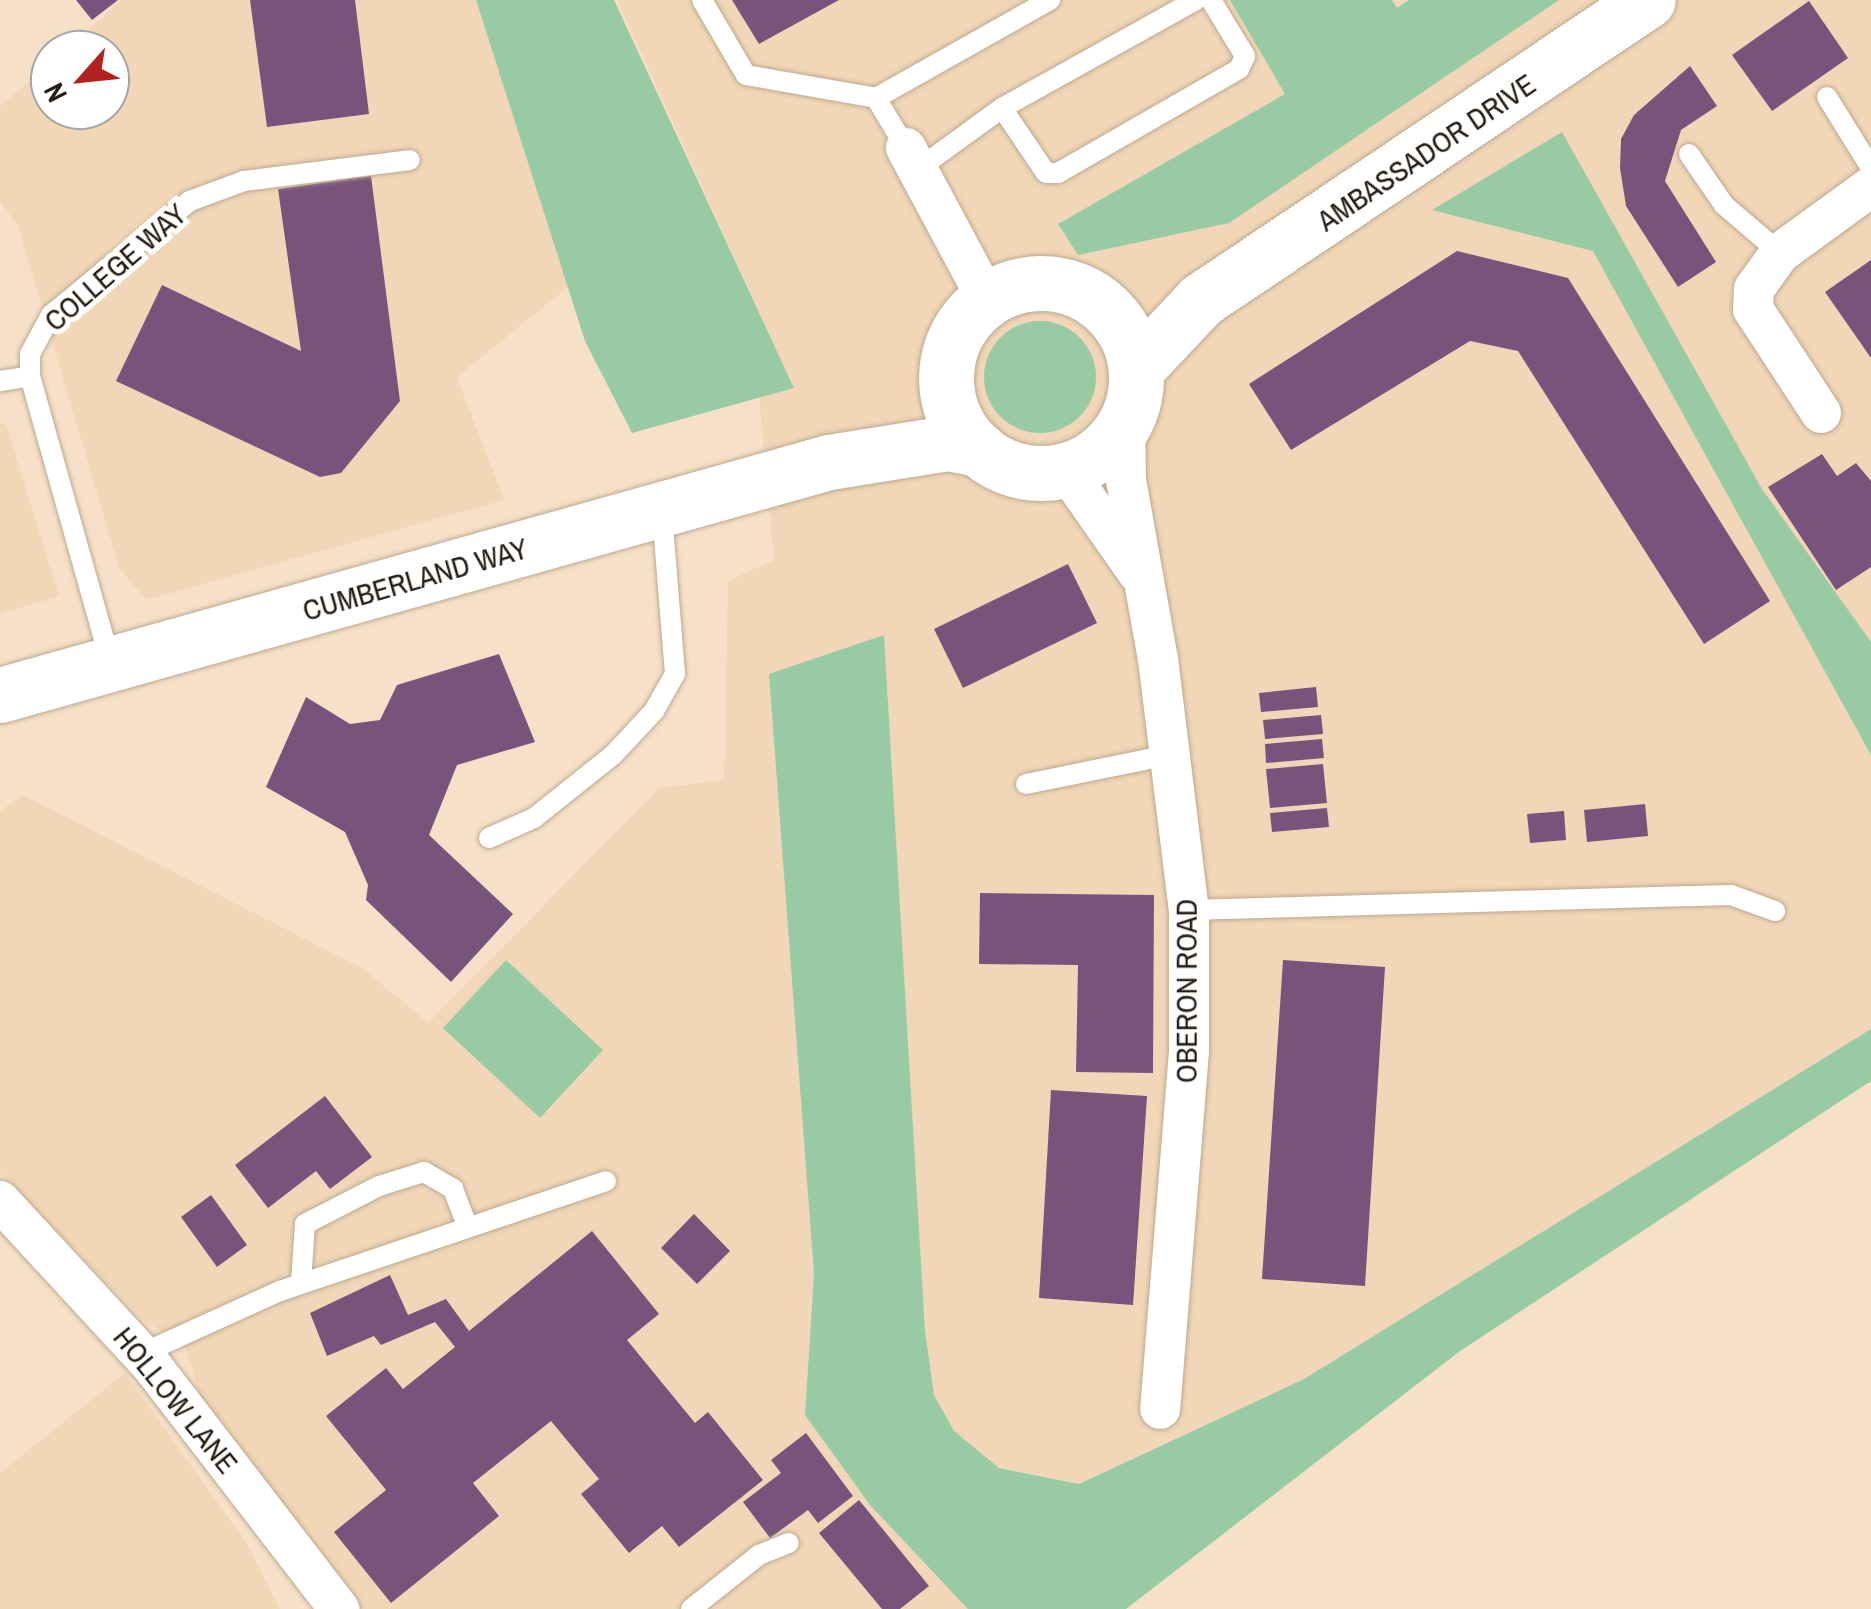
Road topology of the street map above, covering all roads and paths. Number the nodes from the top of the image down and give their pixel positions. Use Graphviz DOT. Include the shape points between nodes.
graph roads {
  1 [pos="702,0"];
  2 [pos="1050,0"];
  3 [pos="1196,0"];
  4 [pos="1211,0"];
  5 [pos="1648,0"];
  6 [pos="1827,97"];
  7 [pos="876,98"];
  8 [pos="1002,108"];
  9 [pos="1690,154"];
  10 [pos="912,159"];
  11 [pos="410,160"];
  12 [pos="1871,168"];
  13 [pos="1871,187"];
  14 [pos="1780,253"];
  15 [pos="988,299"];
  16 [pos="1201,300"];
  17 [pos="1105,307"];
  18 [pos="1136,369"];
  19 [pos="946,374"];
  20 [pos="30,376"];
  21 [pos="0,381"];
  22 [pos="1821,413"];
  23 [pos="1125,424"];
  24 [pos="978,448"];
  25 [pos="829,462"];
  26 [pos="1066,470"];
  27 [pos="661,505"];
  28 [pos="1140,576"];
  29 [pos="111,663"];
  30 [pos="0,695"];
  31 [pos="1168,755"];
  32 [pos="1026,784"];
  33 [pos="489,838"];
  34 [pos="1189,910"];
  35 [pos="1775,911"];
  36 [pos="606,1180"];
  37 [pos="0,1201"];
  38 [pos="467,1225"];
  39 [pos="301,1284"];
  40 [pos="141,1354"];
  41 [pos="1160,1409"];
  42 [pos="789,1544"];
  43 [pos="339,1609"];
  44 [pos="690,1609"];
  1 -- 7 [label="lane" via="746,75"];
  2 -- 7 [label="lane"];
  3 -- 8 [label="lane"];
  4 -- 8 [label="lane" via="1245,56 1240,69 1058,174 1046,173"];
  5 -- 16 [label="main road, AMBASSADOR DRIVE"];
  6 -- 12 [label="lane"];
  7 -- 10 [label="lane"];
  8 -- 10 [label="lane"];
  9 -- 14 [label="lane" via="1724,205"];
  10 -- 15 [label="street"];
  11 -- 20 [label="lane, COLLEGE WAY" via="244,181 190,201 52,315 30,354"];
  13 -- 14 [label="street"];
  14 -- 22 [label="street" via="1754,289 1753,309"];
  15 -- 17 [label="main road" via="1028,284 1054,284"];
  15 -- 19 [label="main road" via="954,340"];
  16 -- 17 [label="main road, AMBASSADOR DRIVE"];
  16 -- 18 [label="main road, AMBASSADOR DRIVE"];
  17 -- 18 [label="main road" via="1131,346"];
  18 -- 23 [label="main road"];
  19 -- 24 [label="main road" via="960,427"];
  19 -- 25 [label="main road, CUMBERLAND WAY" via="916,407"];
  20 -- 21 [label="lane"];
  20 -- 29 [label="lane"];
  23 -- 26 [label="main road" via="1100,452"];
  23 -- 28 [label="street, OBERON ROAD"];
  24 -- 25 [label="main road, CUMBERLAND WAY" via="948,443"];
  24 -- 26 [label="main road" via="1025,472"];
  25 -- 27 [label="main road, CUMBERLAND WAY"];
  26 -- 28 [label="street, OBERON ROAD"];
  27 -- 29 [label="main road, CUMBERLAND WAY"];
  27 -- 33 [label="lane" via="675,674 646,721 614,755 534,818"];
  28 -- 31 [label="street, OBERON ROAD"];
  29 -- 30 [label="main road, CUMBERLAND WAY"];
  31 -- 32 [label="lane"];
  31 -- 34 [label="street, OBERON ROAD"];
  34 -- 35 [label="lane" via="1730,895"];
  34 -- 41 [label="street, OBERON ROAD" via="1189,1051"];
  36 -- 38 [label="lane"];
  37 -- 40 [label="street, HOLLOW LANE"];
  38 -- 39 [label="lane"];
  38 -- 39 [label="lane" via="453,1189 424,1172 379,1186 305,1224"];
  39 -- 40 [label="lane"];
  40 -- 43 [label="street, HOLLOW LANE"];
  42 -- 44 [label="lane" via="759,1556"];
}
